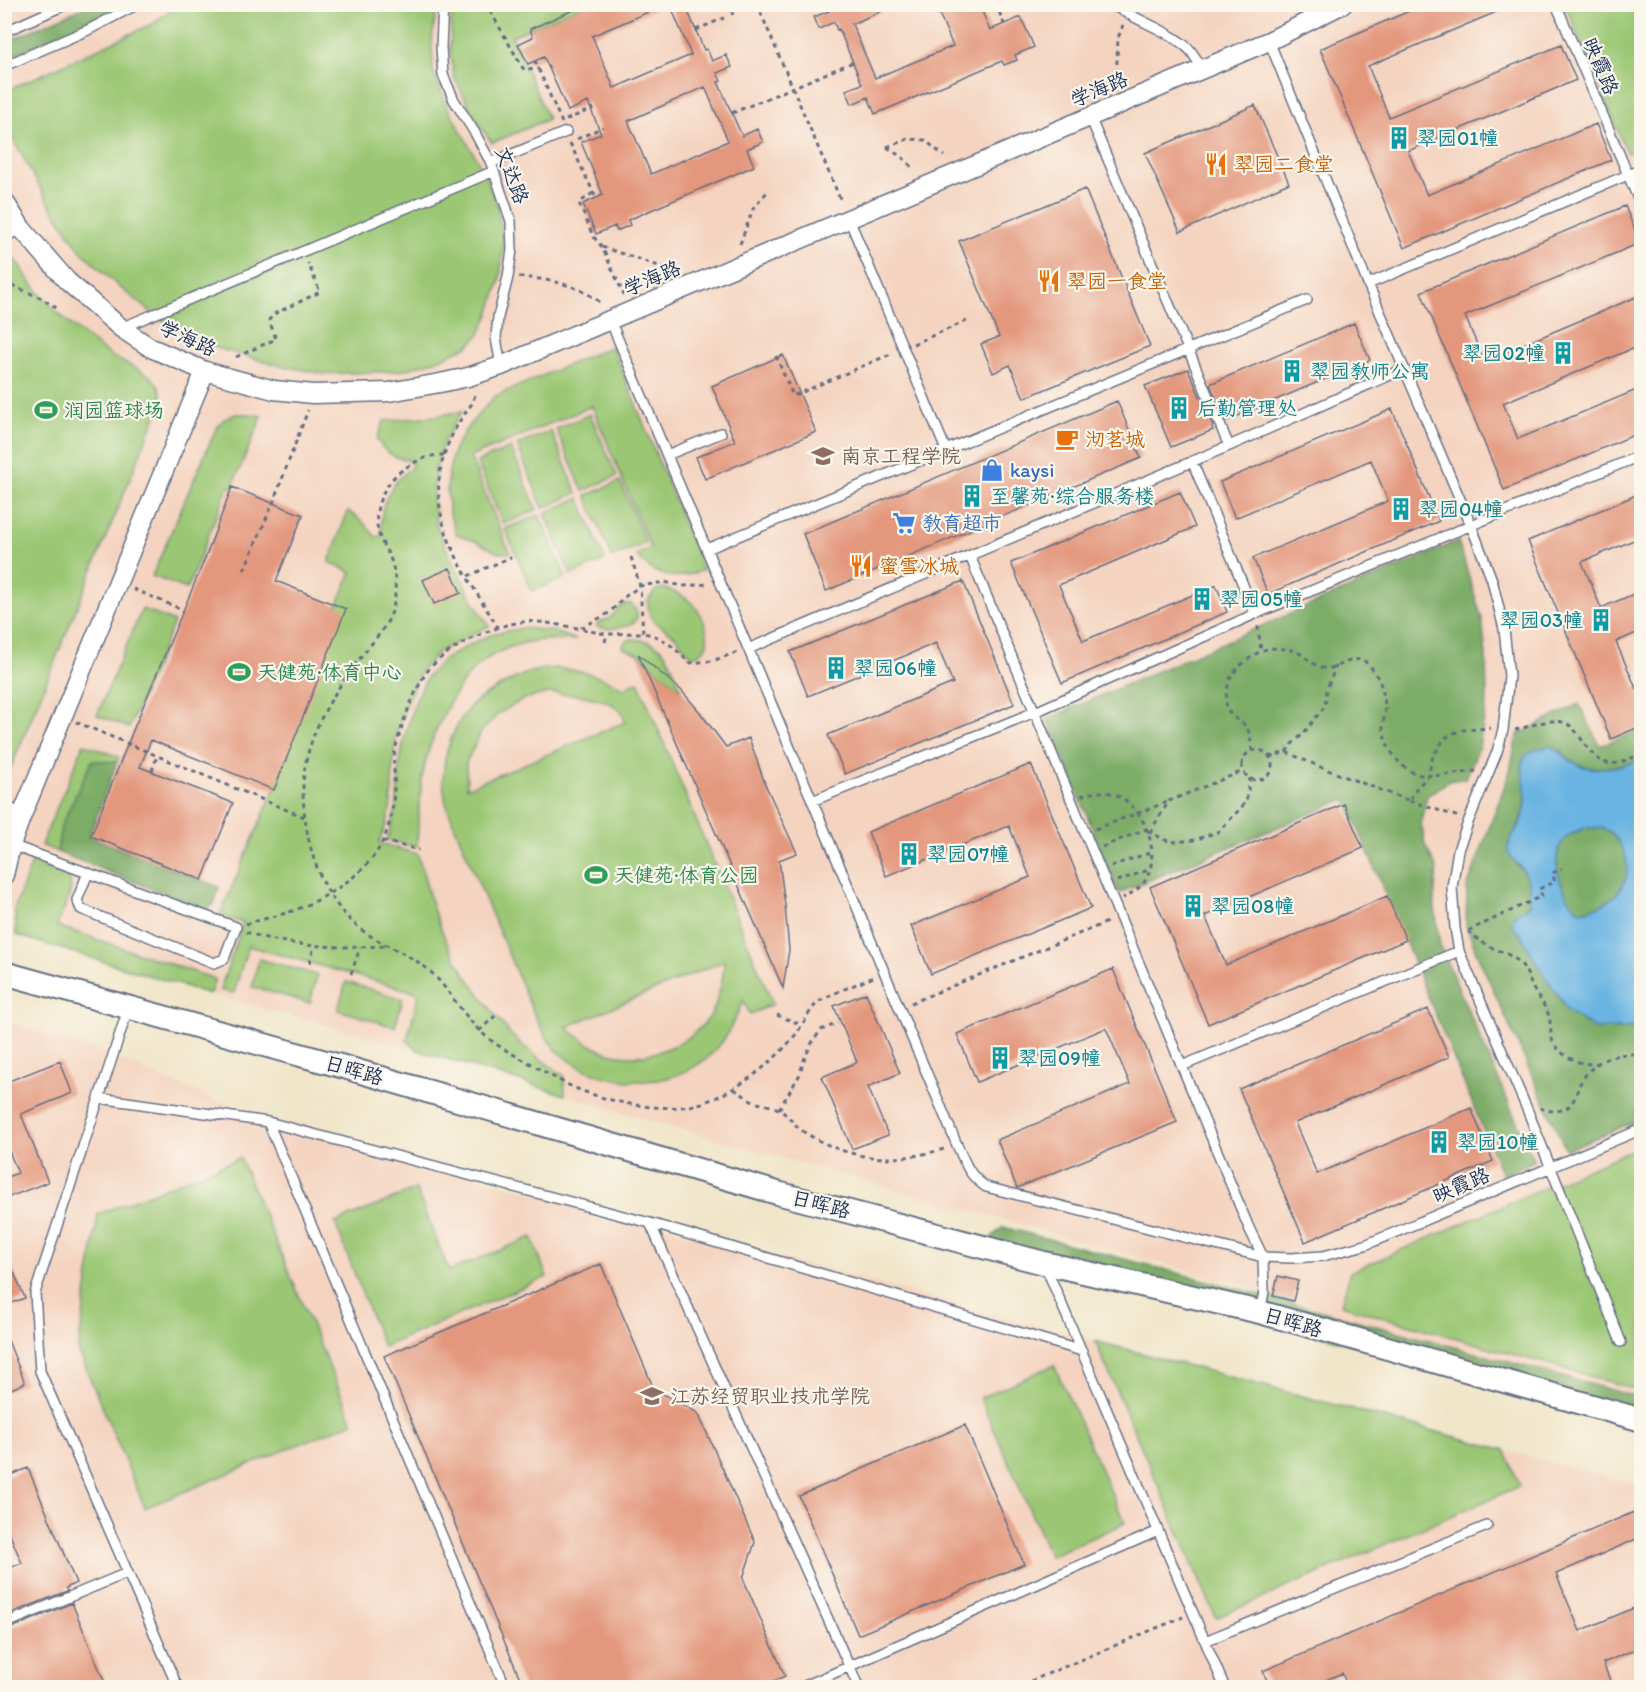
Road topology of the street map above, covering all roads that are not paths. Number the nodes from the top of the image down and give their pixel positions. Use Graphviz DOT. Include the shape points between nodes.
graph roads {
  1 [pos="67,4"];
  2 [pos="138,4"];
  3 [pos="443,4"];
  4 [pos="1112,4"];
  5 [pos="1343,4"];
  6 [pos="1556,4"];
  7 [pos="4,32"];
  8 [pos="1269,41"];
  9 [pos="4,66"];
  10 [pos="1202,69"];
  11 [pos="1090,117"];
  12 [pos="566,132"];
  13 [pos="493,167"];
  14 [pos="1641,169"];
  15 [pos="1628,175"];
  16 [pos="4,201"];
  17 [pos="1641,208"];
  18 [pos="849,219"];
  19 [pos="22,229"];
  20 [pos="4,237"];
  21 [pos="1368,284"];
  22 [pos="1307,300"];
  23 [pos="610,320"];
  24 [pos="121,328"];
  25 [pos="1189,350"];
  26 [pos="501,366"];
  27 [pos="1404,369"];
  28 [pos="205,371"];
  29 [pos="721,433"];
  30 [pos="1229,446"];
  31 [pos="946,450"];
  32 [pos="667,455"];
  33 [pos="1641,455"];
  34 [pos="1192,462"];
  35 [pos="1471,525"];
  36 [pos="706,549"];
  37 [pos="970,556"];
  38 [pos="1255,614"];
  39 [pos="748,649"];
  40 [pos="1035,712"];
  41 [pos="812,801"];
  42 [pos="4,804"];
  43 [pos="22,815"];
  44 [pos="8,851"];
  45 [pos="88,873"];
  46 [pos="4,875"];
  47 [pos="1459,951"];
  48 [pos="4,973"];
  49 [pos="129,1008"];
  50 [pos="1182,1066"];
  51 [pos="99,1098"];
  52 [pos="268,1122"];
  53 [pos="1641,1129"];
  54 [pos="1550,1166"];
  55 [pos="650,1223"];
  56 [pos="1263,1257"];
  57 [pos="1044,1263"];
  58 [pos="1260,1312"];
  59 [pos="1621,1342"];
  60 [pos="1082,1351"];
  61 [pos="1641,1420"];
  62 [pos="1488,1526"];
  63 [pos="1158,1531"];
  64 [pos="128,1573"];
  65 [pos="4,1624"];
  66 [pos="1205,1641"];
  67 [pos="850,1667"];
  68 [pos="178,1688"];
  69 [pos="506,1688"];
  70 [pos="800,1688"];
  71 [pos="859,1688"];
  72 [pos="1225,1688"];
  1 -- 7 [label="lane"];
  2 -- 9 [label="lane"];
  3 -- 13 [label="lane, 文达路" via="443,75"];
  4 -- 10 [label="lane" via="1190,50"];
  5 -- 8 [label="street, 学海路"];
  6 -- 15 [label="lane, 映霞路"];
  8 -- 10 [label="street, 学海路"];
  8 -- 21 [label="lane"];
  10 -- 11 [label="street, 学海路"];
  11 -- 18 [label="street, 学海路"];
  11 -- 25 [label="lane"];
  12 -- 13 [label="lane"];
  13 -- 24 [label="lane"];
  13 -- 26 [label="lane, 文达路" via="510,221 512,250 496,338"];
  14 -- 15 [label="lane"];
  15 -- 17 [label="lane, 映霞路"];
  15 -- 21 [label="lane"];
  16 -- 19 [label="street, 学海路"];
  18 -- 23 [label="street, 学海路"];
  18 -- 31 [label="lane"];
  19 -- 20 [label="lane"];
  19 -- 24 [label="street, 学海路" via="67,281"];
  21 -- 27 [label="lane"];
  22 -- 25 [label="lane"];
  23 -- 26 [label="street, 学海路"];
  23 -- 32 [label="lane, 映霞路"];
  24 -- 28 [label="street, 学海路" via="152,348"];
  25 -- 30 [label="lane"];
  25 -- 31 [label="lane"];
  26 -- 28 [label="street, 学海路" via="468,377 389,392 313,394 274,390"];
  27 -- 30 [label="lane"];
  27 -- 35 [label="lane"];
  28 -- 43 [label="street"];
  29 -- 32 [label="lane"];
  30 -- 34 [label="lane"];
  31 -- 36 [label="lane"];
  32 -- 36 [label="lane, 映霞路"];
  33 -- 35 [label="lane"];
  34 -- 37 [label="lane"];
  34 -- 38 [label="lane"];
  35 -- 38 [label="lane"];
  35 -- 47 [label="lane" via="1492,580 1504,629 1509,676 1497,752 1458,850 1452,887"];
  36 -- 39 [label="lane, 映霞路"];
  37 -- 39 [label="lane"];
  37 -- 40 [label="lane"];
  38 -- 40 [label="lane"];
  39 -- 41 [label="lane, 映霞路"];
  40 -- 41 [label="lane"];
  40 -- 50 [label="lane"];
  41 -- 56 [label="lane, 映霞路" via="974,1179 986,1187"];
  42 -- 43 [label="lane"];
  43 -- 44 [label="street"];
  44 -- 45 [label="lane"];
  44 -- 46 [label="street"];
  45 -- 45 [label="lane" via="236,927 224,959 214,963 81,909 77,900"];
  47 -- 50 [label="lane"];
  47 -- 54 [label="lane"];
  48 -- 49 [label="street, 日晖路"];
  49 -- 51 [label="lane"];
  49 -- 57 [label="street, 日晖路" via="781,1194"];
  50 -- 56 [label="lane"];
  51 -- 52 [label="lane"];
  51 -- 64 [label="lane" via="35,1293 39,1371"];
  52 -- 55 [label="lane"];
  52 -- 69 [label="lane"];
  53 -- 54 [label="lane, 映霞路"];
  54 -- 56 [label="lane, 映霞路" via="1365,1245 1323,1256"];
  54 -- 59 [label="lane"];
  55 -- 60 [label="lane"];
  55 -- 67 [label="lane"];
  56 -- 58 [label="lane"];
  57 -- 58 [label="street, 日晖路"];
  57 -- 60 [label="lane"];
  58 -- 61 [label="street, 日晖路"];
  60 -- 63 [label="lane"];
  62 -- 66 [label="lane"];
  63 -- 66 [label="lane"];
  63 -- 67 [label="lane"];
  64 -- 65 [label="lane"];
  64 -- 68 [label="lane"];
  66 -- 72 [label="lane"];
  67 -- 70 [label="lane"];
  67 -- 71 [label="lane"];
}
